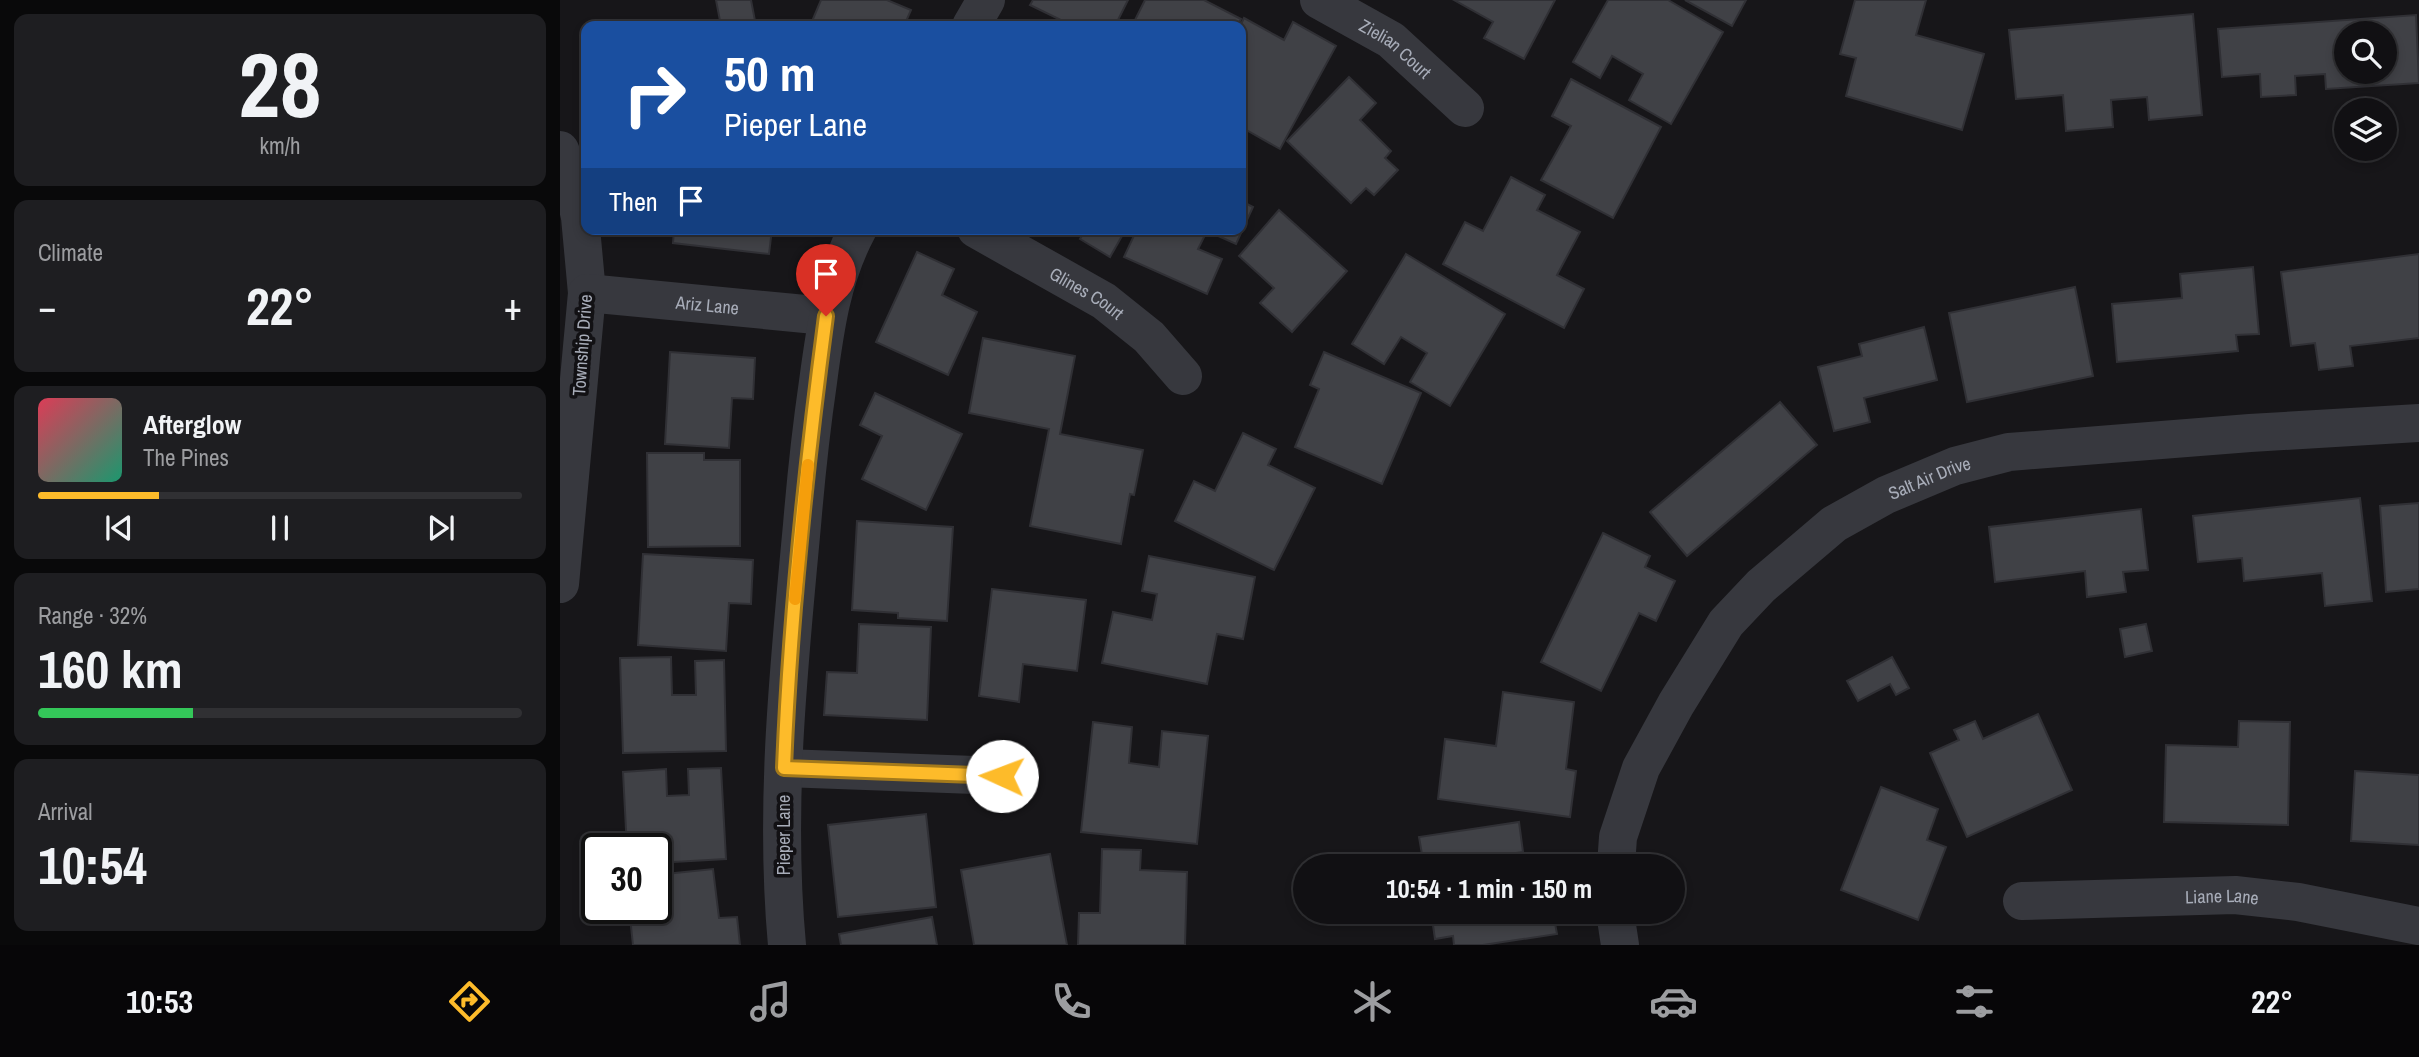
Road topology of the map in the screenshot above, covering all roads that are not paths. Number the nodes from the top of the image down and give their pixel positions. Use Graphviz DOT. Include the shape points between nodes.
graph roads {
  1 [pos="986,0"];
  2 [pos="1319,0"];
  3 [pos="974,21"];
  4 [pos="1465,108"];
  5 [pos="560,150"];
  6 [pos="581,227"];
  7 [pos="582,235"];
  8 [pos="855,235"];
  9 [pos="987,235"];
  10 [pos="587,293"];
  11 [pos="826,316"];
  12 [pos="1183,376"];
  13 [pos="2419,424"];
  14 [pos="560,584"];
  15 [pos="784,768"];
  16 [pos="1002,776"];
  17 [pos="1617,852"];
  18 [pos="2022,901"];
  19 [pos="1617,924"];
  20 [pos="2419,926"];
  21 [pos="787,945"];
  22 [pos="1620,945"];
  1 -- 3 [label="street"];
  2 -- 4 [label="street, Zielian Court" via="1391,40"];
  5 -- 6 [label="street, Township Drive" via="571,177"];
  7 -- 10 [label="street, Township Drive"];
  8 -- 11 [label="street, Pieper Lane"];
  9 -- 12 [label="street, Glines Court" via="1104,301 1149,337"];
  10 -- 11 [label="street, Ariz Lane"];
  10 -- 14 [label="street, Township Drive"];
  11 -- 15 [label="street, Pieper Lane" via="810,438"];
  13 -- 17 [label="street, Salt Air Drive" via="2009,452 1955,466 1886,495 1834,524 1760,586 1726,623 1641,768"];
  15 -- 16 [label="street"];
  15 -- 21 [label="street, Pieper Lane" via="781,841"];
  18 -- 20 [label="street, Liane Lane" via="2235,895"];
  19 -- 22 [label="street"];
}
